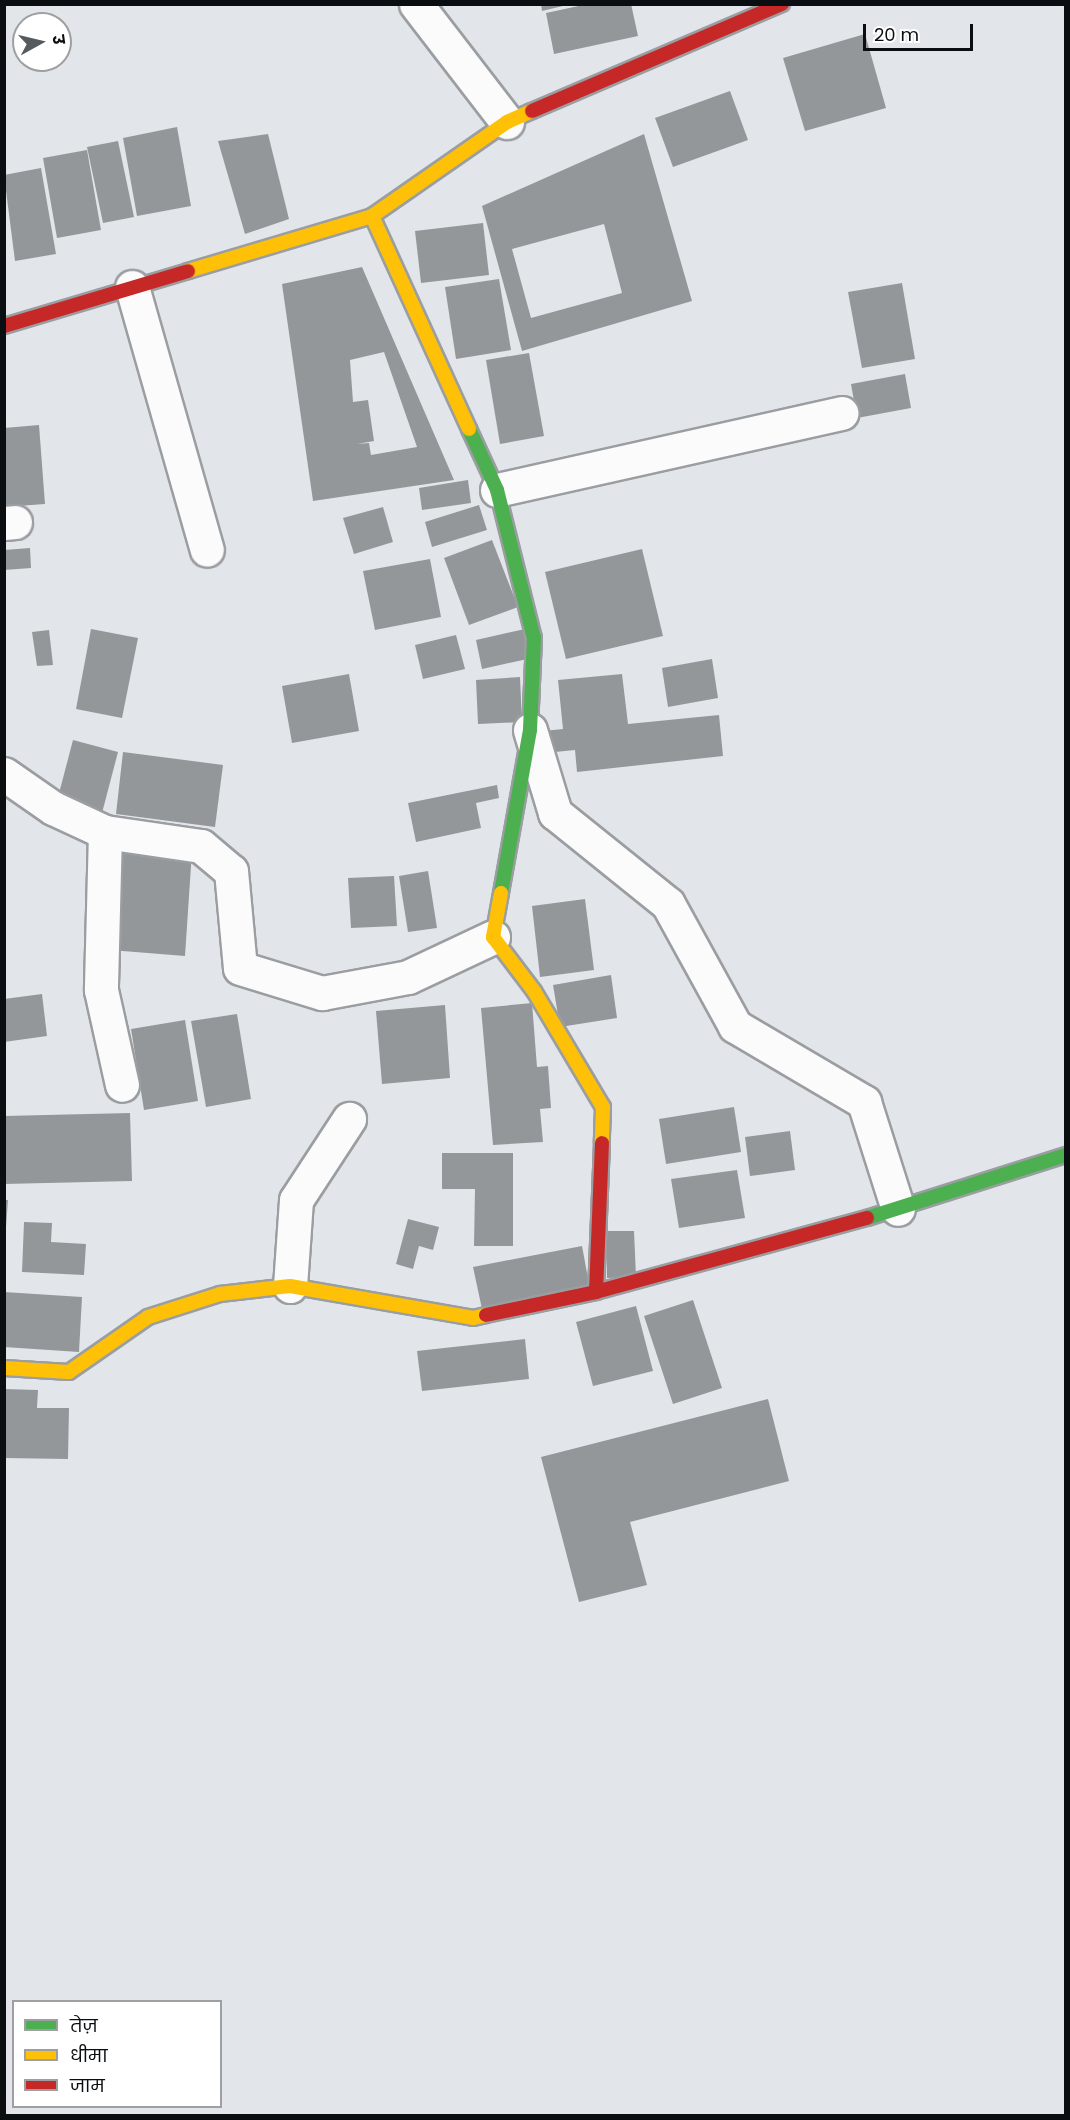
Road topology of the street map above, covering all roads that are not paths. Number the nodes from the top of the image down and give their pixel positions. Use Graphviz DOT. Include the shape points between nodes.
graph roads {
  1 [pos="416,4"];
  2 [pos="782,4"];
  3 [pos="507,122"];
  4 [pos="372,216"];
  5 [pos="132,287"];
  6 [pos="4,326"];
  7 [pos="841,413"];
  8 [pos="497,490"];
  9 [pos="207,550"];
  10 [pos="530,730"];
  11 [pos="4,774"];
  12 [pos="105,832"];
  13 [pos="494,937"];
  14 [pos="122,1085"];
  15 [pos="349,1119"];
  16 [pos="1065,1155"];
  17 [pos="898,1209"];
  18 [pos="290,1286"];
  19 [pos="596,1292"];
  20 [pos="4,1368"];
  1 -- 3 [label="street"];
  2 -- 3 [label="street"];
  3 -- 4 [label="street"];
  4 -- 5 [label="street"];
  4 -- 8 [label="street"];
  5 -- 6 [label="street"];
  5 -- 9 [label="street"];
  7 -- 8 [label="street"];
  8 -- 10 [label="street" via="534,638"];
  10 -- 13 [label="street"];
  10 -- 17 [label="street" via="555,813 668,904 735,1026 864,1102"];
  11 -- 12 [label="street" via="53,808"];
  12 -- 13 [label="street" via="201,846 231,871 240,968 322,993 408,977"];
  12 -- 14 [label="street" via="101,990"];
  13 -- 19 [label="street" via="534,991 603,1107"];
  15 -- 18 [label="street" via="296,1200"];
  16 -- 17 [label="street"];
  17 -- 19 [label="street"];
  18 -- 19 [label="street" via="472,1318"];
  18 -- 20 [label="street" via="220,1294 148,1317 69,1372"];
}
